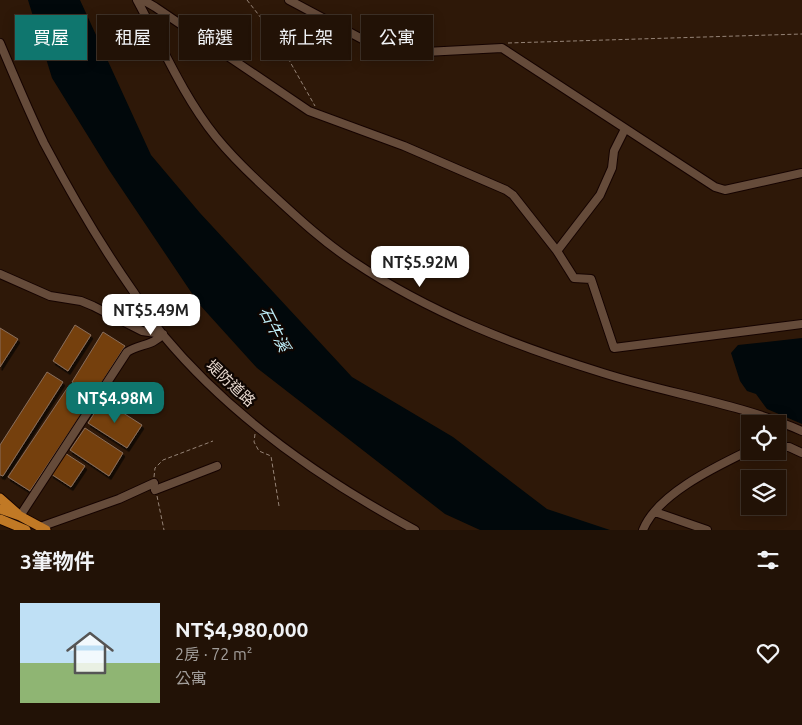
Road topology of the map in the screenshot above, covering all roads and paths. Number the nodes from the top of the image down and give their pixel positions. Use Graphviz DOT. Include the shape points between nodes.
graph roads {
  1 [pos="138,0"];
  2 [pos="247,0"];
  3 [pos="289,0"];
  4 [pos="802,34"];
  5 [pos="0,42"];
  6 [pos="502,48"];
  7 [pos="320,116"];
  8 [pos="625,130"];
  9 [pos="802,173"];
  10 [pos="557,250"];
  11 [pos="0,274"];
  12 [pos="802,324"];
  13 [pos="163,334"];
  14 [pos="255,424"];
  15 [pos="800,432"];
  16 [pos="213,441"];
  17 [pos="786,447"];
  18 [pos="802,453"];
  19 [pos="741,454"];
  20 [pos="217,466"];
  21 [pos="155,486"];
  22 [pos="0,498"];
  23 [pos="279,506"];
  24 [pos="0,509"];
  25 [pos="655,512"];
  26 [pos="20,516"];
  27 [pos="0,519"];
  28 [pos="644,527"];
  29 [pos="43,528"];
  30 [pos="26,530"];
  31 [pos="164,530"];
  32 [pos="415,530"];
  33 [pos="707,530"];
  1 -- 7 [label="street" via="155,7 263,82"];
  1 -- 15 [label="street" via="190,101 216,137 304,225 353,262 439,310 512,343 605,374 725,404"];
  2 -- 7 [label="path" via="276,37"];
  3 -- 6 [label="street" via="379,48 424,52"];
  4 -- 6 [label="path" via="511,42"];
  5 -- 13 [label="street, 堤防道路" via="48,150 103,248"];
  6 -- 8 [label="street"];
  7 -- 10 [label="street" via="404,146 506,190 513,194"];
  8 -- 9 [label="street" via="715,187 725,190"];
  8 -- 10 [label="street" via="614,151 612,168 600,195"];
  10 -- 12 [label="street" via="574,278 591,279 614,348"];
  11 -- 13 [label="street" via="50,296 81,301 142,330"];
  13 -- 14 [label="street, 堤防道路" via="201,376"];
  13 -- 26 [label="street" via="156,342 127,352"];
  14 -- 23 [label="path" via="257,448 271,456"];
  14 -- 32 [label="street, 堤防道路" via="332,482"];
  16 -- 21 [label="path" via="163,460 155,468"];
  17 -- 18 [label="street"];
  19 -- 25 [label="street" via="684,487"];
  20 -- 21 [label="street"];
  21 -- 29 [label="street"];
  21 -- 31 [label="path"];
  22 -- 26 [label="main road"];
  24 -- 26 [label="main road"];
  25 -- 28 [label="street"];
  25 -- 33 [label="street"];
  26 -- 29 [label="main road"];
  27 -- 30 [label="main road"];
}
